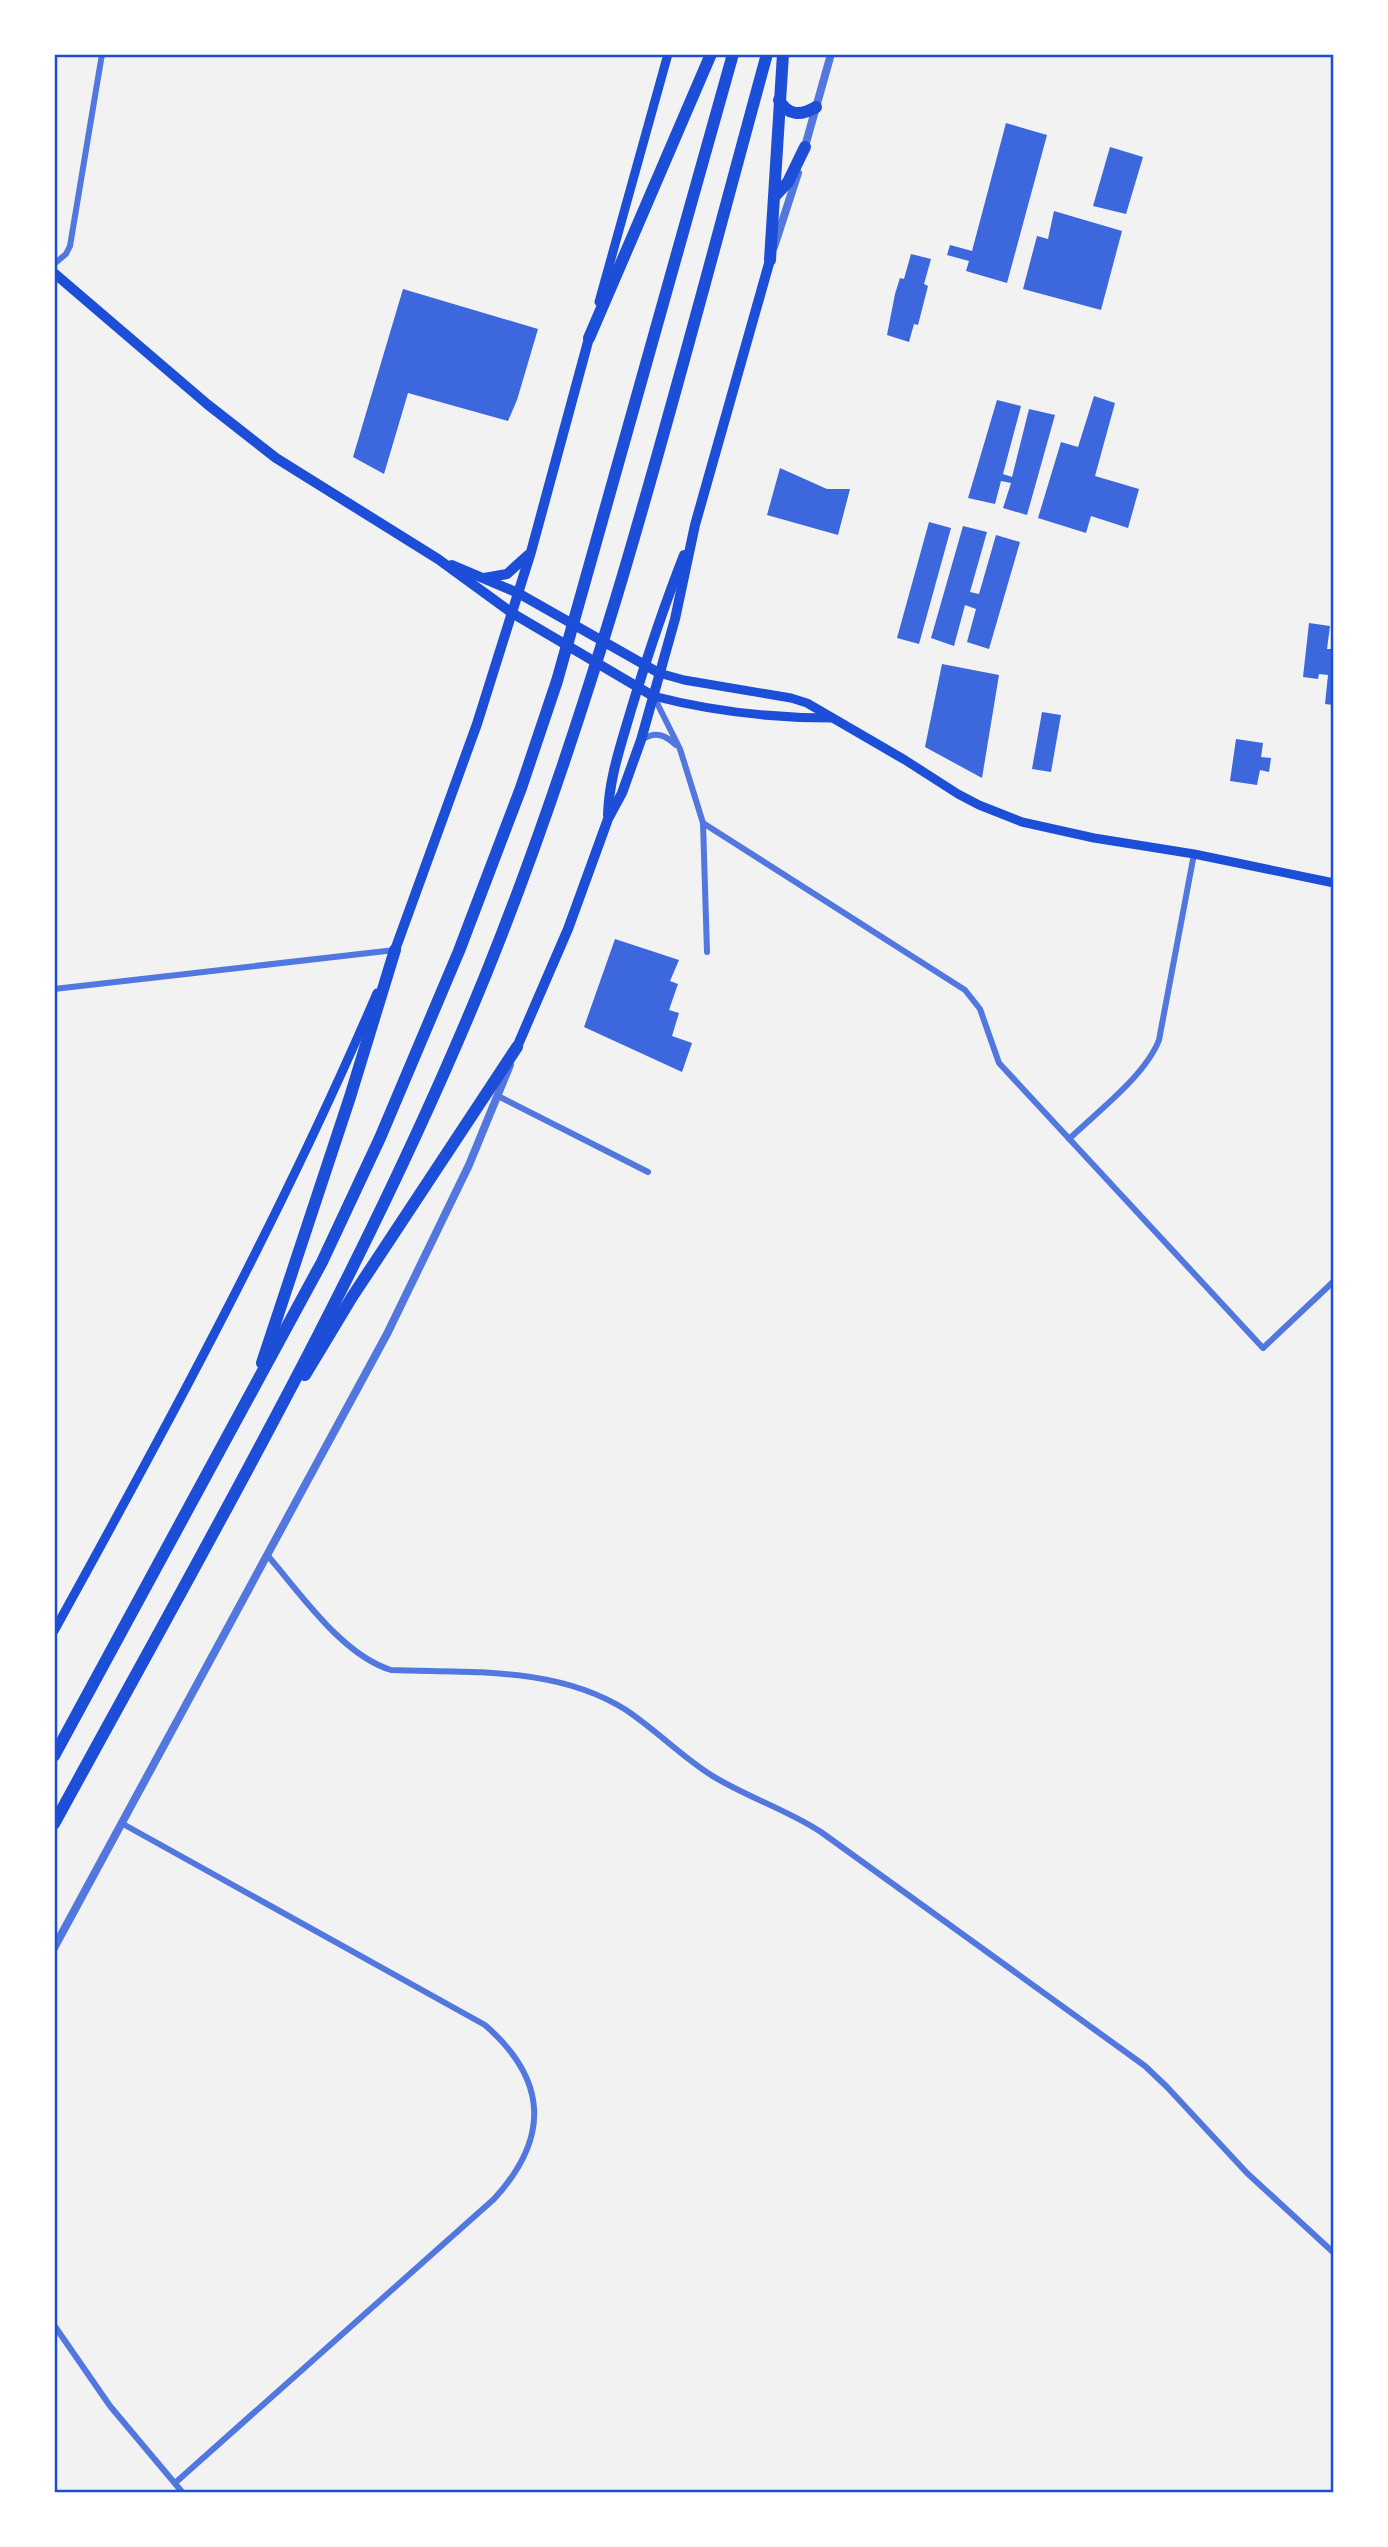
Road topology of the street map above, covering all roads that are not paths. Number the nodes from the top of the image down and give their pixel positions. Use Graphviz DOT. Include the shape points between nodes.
graph roads {
  1 [pos="102,54"];
  2 [pos="668,54"];
  3 [pos="711,54"];
  4 [pos="733,54"];
  5 [pos="767,54"];
  6 [pos="783,54"];
  7 [pos="831,54"];
  8 [pos="779,99"];
  9 [pos="816,107"];
  10 [pos="805,147"];
  11 [pos="775,196"];
  12 [pos="770,260"];
  13 [pos="54,264"];
  14 [pos="54,273"];
  15 [pos="589,338"];
  16 [pos="695,525"];
  17 [pos="531,552"];
  18 [pos="438,559"];
  19 [pos="482,578"];
  20 [pos="518,593"];
  21 [pos="512,613"];
  22 [pos="644,666"];
  23 [pos="659,673"];
  24 [pos="638,688"];
  25 [pos="653,696"];
  26 [pos="833,718"];
  27 [pos="641,740"];
  28 [pos="680,749"];
  29 [pos="608,819"];
  30 [pos="703,823"];
  31 [pos="1194,854"];
  32 [pos="1334,883"];
  33 [pos="395,950"];
  34 [pos="707,952"];
  35 [pos="54,989"];
  36 [pos="517,1047"];
  37 [pos="498,1096"];
  38 [pos="1069,1139"];
  39 [pos="648,1172"];
  40 [pos="1334,1281"];
  41 [pos="250,1397"];
  42 [pos="229,1502"];
  43 [pos="268,1556"];
  44 [pos="54,1631"];
  45 [pos="54,1756"];
  46 [pos="54,1824"];
  47 [pos="123,1824"];
  48 [pos="54,1948"];
  49 [pos="1334,2253"];
  50 [pos="54,2325"];
  51 [pos="175,2483"];
  52 [pos="183,2493"];
  1 -- 13 [label="street" via="70,246"];
  2 -- 15 [label="main road"];
  3 -- 15 [label="highway"];
  4 -- 41 [label="highway" via="581,604 493,863 354,1198"];
  5 -- 42 [label="highway" via="611,616 519,889 430,1108 336,1301"];
  6 -- 8 [label="highway"];
  7 -- 9 [label="street"];
  8 -- 9 [label="highway" via="791,113"];
  8 -- 11 [label="highway"];
  9 -- 10 [label="street"];
  10 -- 11 [label="highway" via="788,182"];
  10 -- 12 [label="street"];
  11 -- 12 [label="highway"];
  12 -- 16 [label="main road"];
  14 -- 18 [label="main road" via="250,439"];
  15 -- 17 [label="main road"];
  16 -- 22 [label="main road"];
  16 -- 23 [label="main road"];
  17 -- 19 [label="main road" via="507,575"];
  17 -- 20 [label="main road"];
  18 -- 19 [label="main road"];
  18 -- 21 [label="main road"];
  19 -- 20 [label="main road"];
  20 -- 21 [label="main road"];
  20 -- 22 [label="main road"];
  21 -- 24 [label="main road"];
  21 -- 33 [label="main road" via="466,758"];
  22 -- 23 [label="main road"];
  22 -- 24 [label="main road"];
  23 -- 25 [label="main road"];
  23 -- 26 [label="main road" via="791,698"];
  24 -- 25 [label="main road"];
  24 -- 29 [label="main road" via="609,787"];
  25 -- 26 [label="main road" via="787,717"];
  25 -- 27 [label="main road"];
  25 -- 28 [label="street"];
  26 -- 31 [label="main road" via="958,794 1022,822"];
  27 -- 28 [label="street" via="659,734"];
  27 -- 29 [label="main road"];
  28 -- 30 [label="street"];
  29 -- 36 [label="main road" via="568,929"];
  30 -- 34 [label="street"];
  30 -- 38 [label="street" via="956,982 980,1009 999,1063"];
  31 -- 32 [label="main road"];
  31 -- 38 [label="street" via="1154,1051 1139,1072"];
  33 -- 35 [label="street"];
  33 -- 41 [label="highway"];
  33 -- 44 [label="main road" via="280,1208"];
  36 -- 37 [label="street"];
  36 -- 42 [label="highway" via="352,1297"];
  37 -- 39 [label="street"];
  37 -- 43 [label="street" via="404,1300"];
  38 -- 40 [label="street" via="1263,1348"];
  41 -- 45 [label="highway"];
  42 -- 46 [label="highway"];
  43 -- 47 [label="street"];
  43 -- 49 [label="street" via="341,1640 373,1664 391,1670 540,1678 573,1686 624,1709 713,1776 813,1827 1145,2066 1247,2173"];
  47 -- 48 [label="street"];
  47 -- 51 [label="street" via="485,2025 515,2058 534,2103 529,2147 494,2199"];
  50 -- 51 [label="street" via="94,2384"];
  51 -- 52 [label="street"];
}
